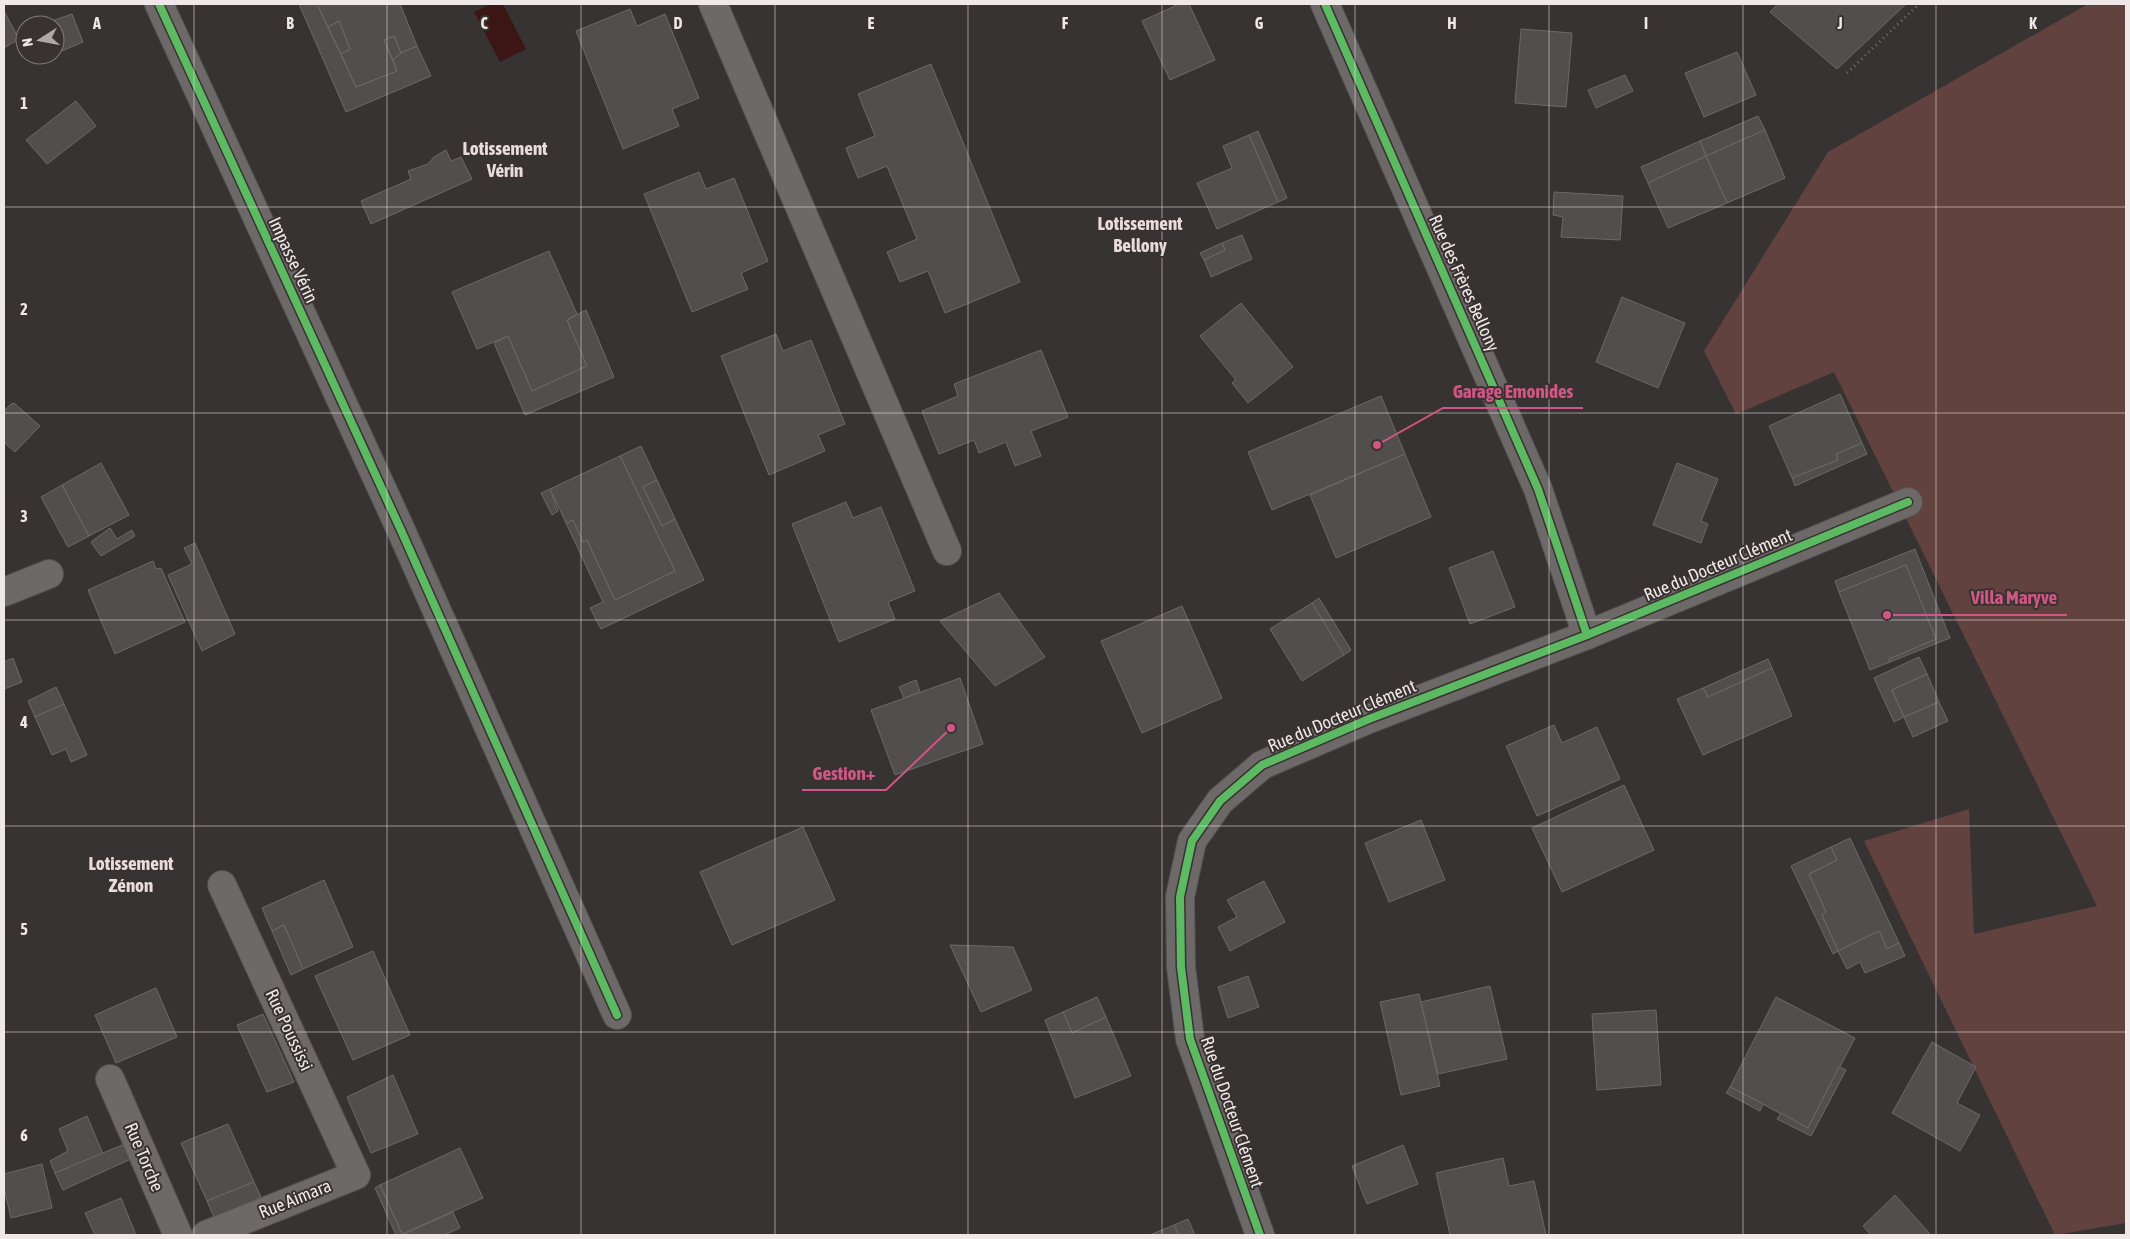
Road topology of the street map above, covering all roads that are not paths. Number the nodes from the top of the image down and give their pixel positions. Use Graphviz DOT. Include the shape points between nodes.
graph roads {
  1 [pos="159,4"];
  2 [pos="714,4"];
  3 [pos="1325,4"];
  4 [pos="1908,502"];
  5 [pos="947,551"];
  6 [pos="49,574"];
  7 [pos="4,592"];
  8 [pos="1587,635"];
  9 [pos="222,885"];
  10 [pos="617,1015"];
  11 [pos="110,1079"];
  12 [pos="356,1175"];
  13 [pos="178,1235"];
  14 [pos="206,1235"];
  15 [pos="1260,1235"];
  1 -- 10 [label="street, Impasse Vérin" via="400,528"];
  2 -- 5 [label="street"];
  3 -- 8 [label="street, Rue des Frères Bellony" via="1538,489"];
  4 -- 8 [label="street, Rue du Docteur Clément"];
  6 -- 7 [label="street"];
  8 -- 15 [label="street, Rue du Docteur Clément" via="1369,719 1262,765 1220,801 1192,842 1180,898 1181,967 1190,1039"];
  9 -- 12 [label="street, Rue Poussissi"];
  11 -- 13 [label="street, Rue Torche"];
  12 -- 14 [label="street, Rue Aimara"];
}
